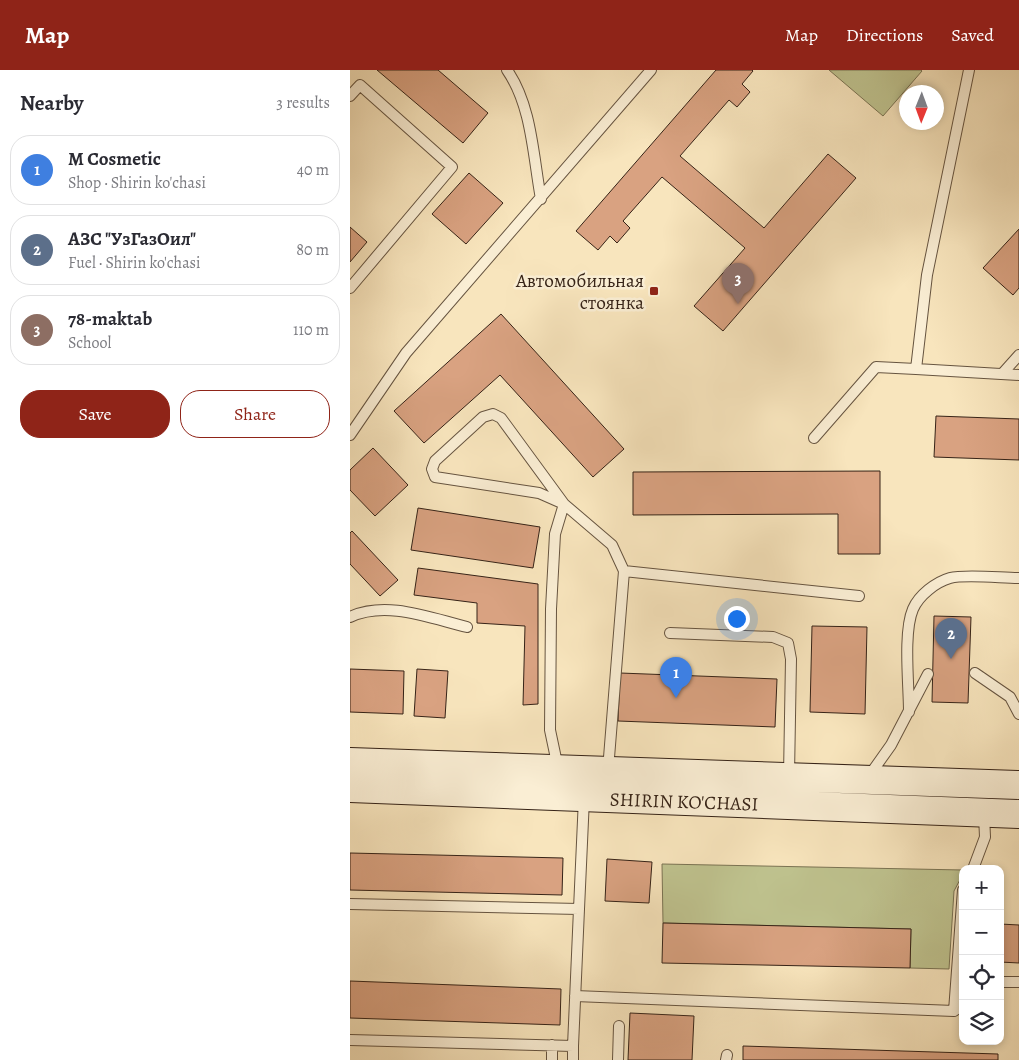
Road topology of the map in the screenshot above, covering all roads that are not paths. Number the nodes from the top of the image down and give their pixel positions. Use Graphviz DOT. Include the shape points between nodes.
graph roads {
  1 [pos="507,70"];
  2 [pos="652,70"];
  3 [pos="969,70"];
  4 [pos="350,96"];
  5 [pos="541,199"];
  6 [pos="350,288"];
  7 [pos="1019,355"];
  8 [pos="916,369"];
  9 [pos="1002,374"];
  10 [pos="1019,375"];
  11 [pos="350,435"];
  12 [pos="814,438"];
  13 [pos="564,504"];
  14 [pos="624,571"];
  15 [pos="1019,578"];
  16 [pos="859,596"];
  17 [pos="350,617"];
  18 [pos="467,627"];
  19 [pos="670,633"];
  20 [pos="975,673"];
  21 [pos="928,674"];
  22 [pos="909,712"];
  23 [pos="1019,714"];
  24 [pos="350,762"];
  25 [pos="789,776"];
  26 [pos="866,780"];
  27 [pos="558,783"];
  28 [pos="596,784"];
  29 [pos="1019,785"];
  30 [pos="350,788"];
  31 [pos="984,813"];
  32 [pos="1019,814"];
  33 [pos="974,865"];
  34 [pos="350,904"];
  35 [pos="580,910"];
  36 [pos="962,910"];
  37 [pos="1004,982"];
  38 [pos="1019,982"];
  39 [pos="575,996"];
  40 [pos="959,1008"];
  41 [pos="954,1011"];
  42 [pos="619,1026"];
  43 [pos="350,1040"];
  44 [pos="552,1045"];
  45 [pos="573,1046"];
  46 [pos="552,1060"];
  47 [pos="573,1060"];
  48 [pos="618,1060"];
  1 -- 5 [label="lane" via="525,108"];
  2 -- 5 [label="lane"];
  3 -- 8 [label="lane" via="927,275"];
  4 -- 6 [label="lane" via="360,85 452,167"];
  5 -- 11 [label="lane" via="406,353"];
  7 -- 9 [label="lane"];
  8 -- 9 [label="lane"];
  8 -- 12 [label="lane" via="876,367"];
  9 -- 10 [label="lane"];
  13 -- 13 [label="lane" via="501,418 493,414 483,417 435,461 432,469 435,477 539,493"];
  13 -- 14 [label="lane" via="612,545"];
  13 -- 27 [label="lane" via="555,534 551,609 550,730"];
  14 -- 16 [label="lane"];
  14 -- 28 [label="lane"];
  15 -- 22 [label="lane" via="951,578 922,595 913,608 909,624"];
  17 -- 18 [label="lane" via="360,612 400,611"];
  19 -- 25 [label="lane" via="772,637 788,643 791,658"];
  20 -- 23 [label="lane" via="1010,697"];
  21 -- 22 [label="lane"];
  22 -- 26 [label="lane"];
  24 -- 27 [label="main road, SHIRIN KO'CHASI"];
  25 -- 26 [label="main road, SHIRIN KO'CHASI"];
  25 -- 28 [label="main road, SHIRIN KO'CHASI"];
  26 -- 29 [label="main road, SHIRIN KO'CHASI"];
  27 -- 28 [label="main road, SHIRIN KO'CHASI"];
  27 -- 30 [label="main road, SHIRIN KO'CHASI"];
  28 -- 31 [label="main road, SHIRIN KO'CHASI"];
  28 -- 35 [label="lane"];
  31 -- 32 [label="main road, SHIRIN KO'CHASI"];
  31 -- 33 [label="lane" via="985,837"];
  34 -- 35 [label="lane"];
  35 -- 39 [label="lane"];
  36 -- 41 [label="lane"];
  37 -- 38 [label="lane"];
  39 -- 41 [label="lane"];
  39 -- 45 [label="lane"];
  40 -- 41 [label="lane"];
  42 -- 48 [label="lane"];
  43 -- 44 [label="lane"];
  44 -- 45 [label="lane"];
  44 -- 46 [label="lane"];
  45 -- 47 [label="lane"];
}
